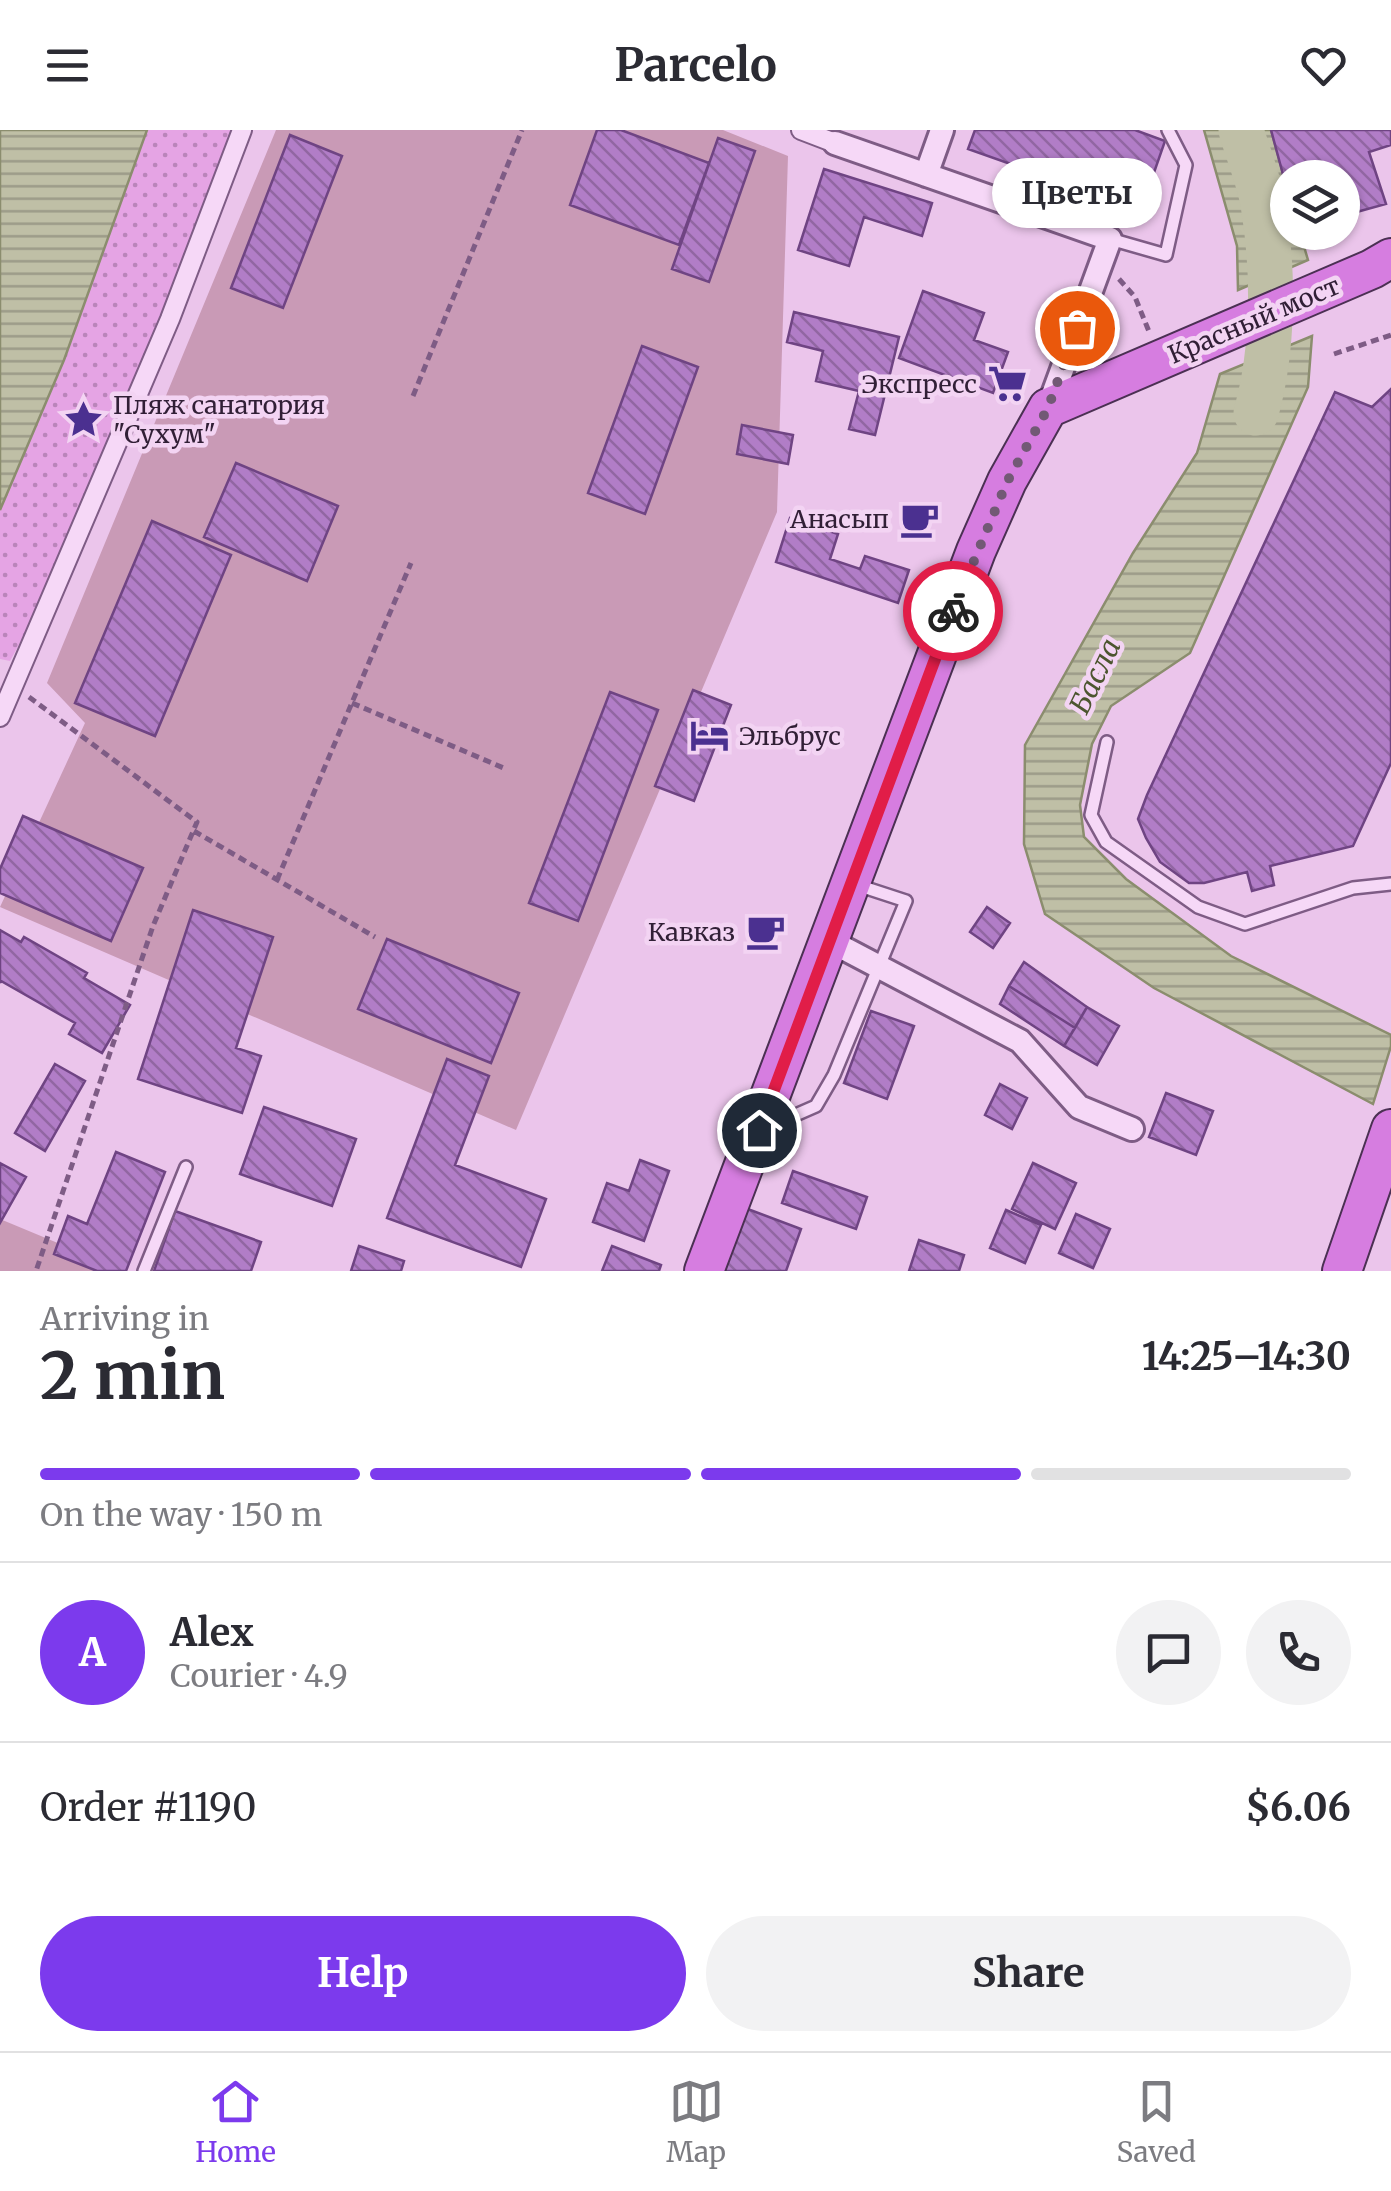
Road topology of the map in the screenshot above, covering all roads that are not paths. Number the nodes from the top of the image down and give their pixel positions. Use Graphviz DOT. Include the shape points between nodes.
graph roads {
  1 [pos="242,130"];
  2 [pos="801,130"];
  3 [pos="942,130"];
  4 [pos="1168,130"];
  5 [pos="838,136"];
  6 [pos="926,175"];
  7 [pos="1110,238"];
  8 [pos="1385,264"];
  9 [pos="1064,401"];
  10 [pos="0,717"];
  11 [pos="1107,742"];
  12 [pos="851,882"];
  13 [pos="1391,884"];
  14 [pos="830,942"];
  15 [pos="878,967"];
  16 [pos="1391,1129"];
  17 [pos="759,1130"];
  18 [pos="1132,1130"];
  19 [pos="186,1167"];
  20 [pos="144,1271"];
  21 [pos="704,1271"];
  22 [pos="1342,1271"];
  1 -- 10 [label="street" via="170,319"];
  2 -- 5 [label="street"];
  3 -- 6 [label="street"];
  4 -- 7 [label="lane" via="1186,164 1166,255"];
  5 -- 6 [label="street"];
  6 -- 7 [label="street"];
  7 -- 9 [label="street"];
  8 -- 9 [label="highway, Красный мост"];
  9 -- 12 [label="highway" via="1007,482 976,552"];
  11 -- 13 [label="lane" via="1092,814 1106,842 1198,907 1244,924 1353,888"];
  12 -- 14 [label="highway"];
  12 -- 15 [label="lane" via="906,901"];
  14 -- 15 [label="street"];
  14 -- 17 [label="highway"];
  15 -- 17 [label="lane" via="816,1106"];
  15 -- 18 [label="street" via="1020,1042 1079,1107"];
  16 -- 22 [label="highway"];
  17 -- 21 [label="highway"];
  19 -- 20 [label="lane"];
}
